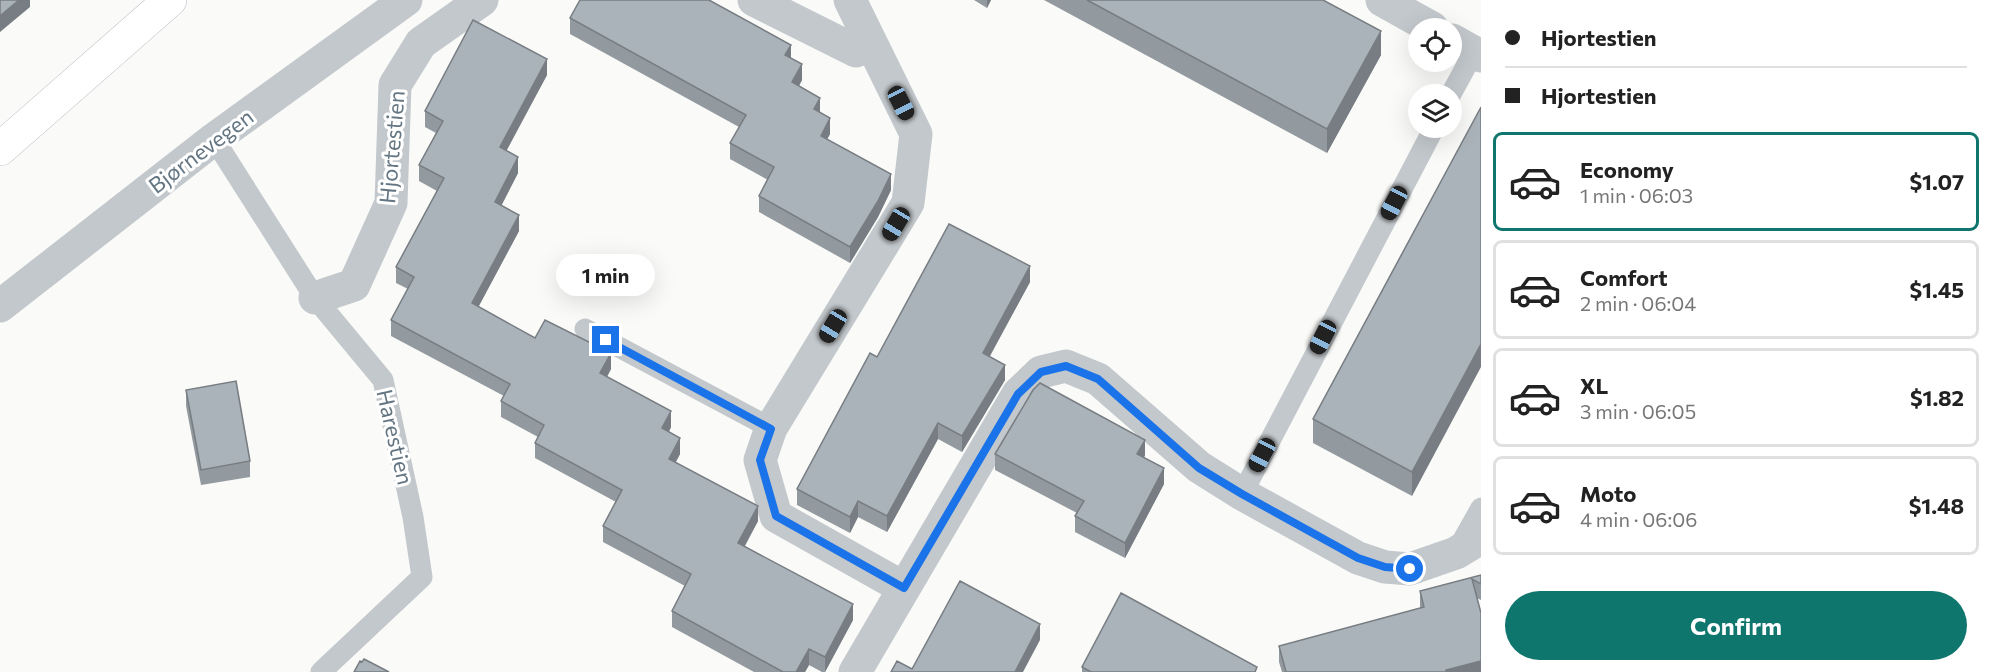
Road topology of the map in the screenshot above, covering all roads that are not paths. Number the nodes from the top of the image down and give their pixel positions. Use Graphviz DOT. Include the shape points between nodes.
graph roads {
  1 [pos="170,0"];
  2 [pos="406,0"];
  3 [pos="483,0"];
  4 [pos="754,0"];
  5 [pos="850,0"];
  6 [pos="1382,0"];
  7 [pos="1414,18"];
  8 [pos="871,45"];
  9 [pos="1469,49"];
  10 [pos="1455,84"];
  11 [pos="1429,138"];
  12 [pos="214,139"];
  13 [pos="0,149"];
  14 [pos="315,298"];
  15 [pos="0,306"];
  16 [pos="585,329"];
  17 [pos="771,429"];
  18 [pos="1242,494"];
  19 [pos="1481,508"];
  20 [pos="1468,546"];
  21 [pos="904,588"];
  22 [pos="321,672"];
  23 [pos="855,672"];
  1 -- 13 [label="main road"];
  2 -- 12 [label="street, Bjørnevegen"];
  3 -- 14 [label="street, Hjortestien" via="421,43 396,85 391,203 354,285"];
  4 -- 8 [label="street" via="856,51"];
  5 -- 8 [label="street"];
  6 -- 7 [label="street"];
  8 -- 17 [label="street" via="916,134 908,203"];
  9 -- 10 [label="lane"];
  11 -- 18 [label="lane"];
  12 -- 14 [label="lane, Harestien"];
  12 -- 15 [label="street, Bjørnevegen"];
  14 -- 22 [label="lane, Harestien" via="383,380 422,577"];
  16 -- 17 [label="lane"];
  17 -- 21 [label="street" via="760,460 776,516"];
  18 -- 20 [label="street" via="1358,558 1385,567 1410,569"];
  18 -- 21 [label="street" via="1199,468 1098,379 1066,366 1041,372 1018,394"];
  19 -- 20 [label="lane"];
  21 -- 23 [label="street"];
}
